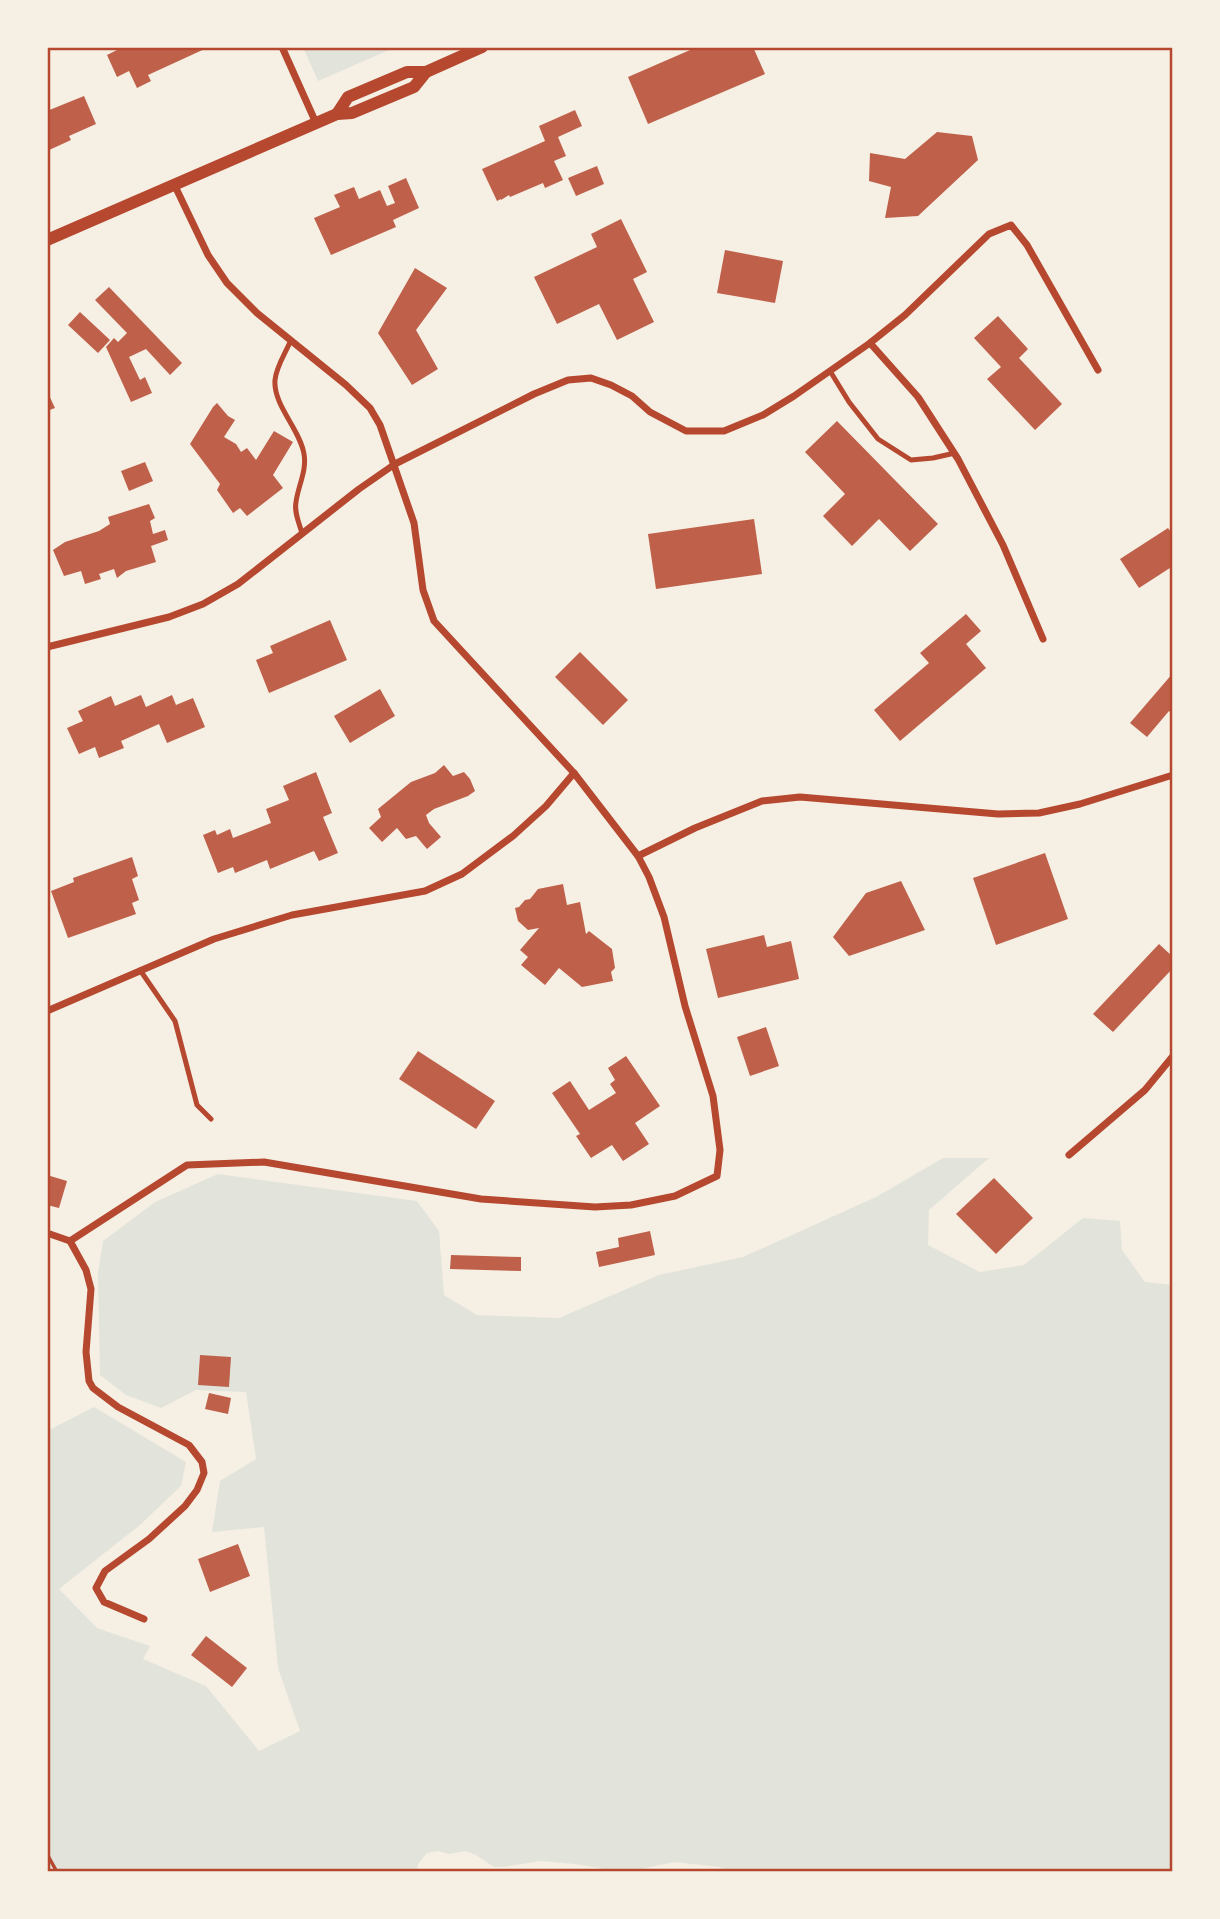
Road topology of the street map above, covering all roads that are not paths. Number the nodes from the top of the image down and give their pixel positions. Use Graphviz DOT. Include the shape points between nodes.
graph roads {
  1 [pos="282,47"];
  2 [pos="482,47"];
  3 [pos="316,123"];
  4 [pos="174,184"];
  5 [pos="47,240"];
  6 [pos="290,340"];
  7 [pos="870,343"];
  8 [pos="1098,370"];
  9 [pos="830,371"];
  10 [pos="954,453"];
  11 [pos="395,464"];
  12 [pos="302,533"];
  13 [pos="1043,639"];
  14 [pos="47,647"];
  15 [pos="574,773"];
  16 [pos="1173,775"];
  17 [pos="638,856"];
  18 [pos="139,970"];
  19 [pos="47,1011"];
  20 [pos="1173,1056"];
  21 [pos="211,1119"];
  22 [pos="1069,1155"];
  23 [pos="47,1233"];
  24 [pos="70,1241"];
  25 [pos="144,1619"];
  1 -- 3 [label="street"];
  2 -- 3 [label="street" via="426,72 407,72 348,97 337,114"];
  3 -- 4 [label="street"];
  4 -- 5 [label="street"];
  4 -- 6 [label="street" via="226,283"];
  6 -- 11 [label="street" via="370,408"];
  6 -- 12 [label="lane" via="275,378 276,394 304,456 295,504"];
  7 -- 8 [label="street" via="989,234 1011,225"];
  7 -- 9 [label="street"];
  7 -- 10 [label="street" via="918,397"];
  9 -- 10 [label="lane" via="878,439 911,460"];
  9 -- 11 [label="street" via="763,415 724,431 704,432 673,425 611,385 591,378 568,380"];
  10 -- 13 [label="street" via="1003,545"];
  11 -- 12 [label="street"];
  11 -- 15 [label="street" via="414,523 422,590 435,621"];
  12 -- 14 [label="street" via="238,584 204,604"];
  15 -- 17 [label="street"];
  15 -- 18 [label="street" via="513,836 462,874 425,891 292,915 214,939"];
  16 -- 17 [label="street" via="1039,813 998,814 800,797 762,801"];
  17 -- 24 [label="street" via="664,917 713,1096 720,1150 717,1175 675,1196 595,1207 481,1199 264,1162 187,1166"];
  18 -- 19 [label="street"];
  18 -- 21 [label="lane" via="175,1021 197,1105"];
  20 -- 22 [label="street" via="1145,1090"];
  23 -- 24 [label="street"];
  24 -- 25 [label="street" via="91,1289 86,1352 93,1388 188,1445 202,1462 204,1473 185,1506 105,1571 96,1588 104,1602"];
}
